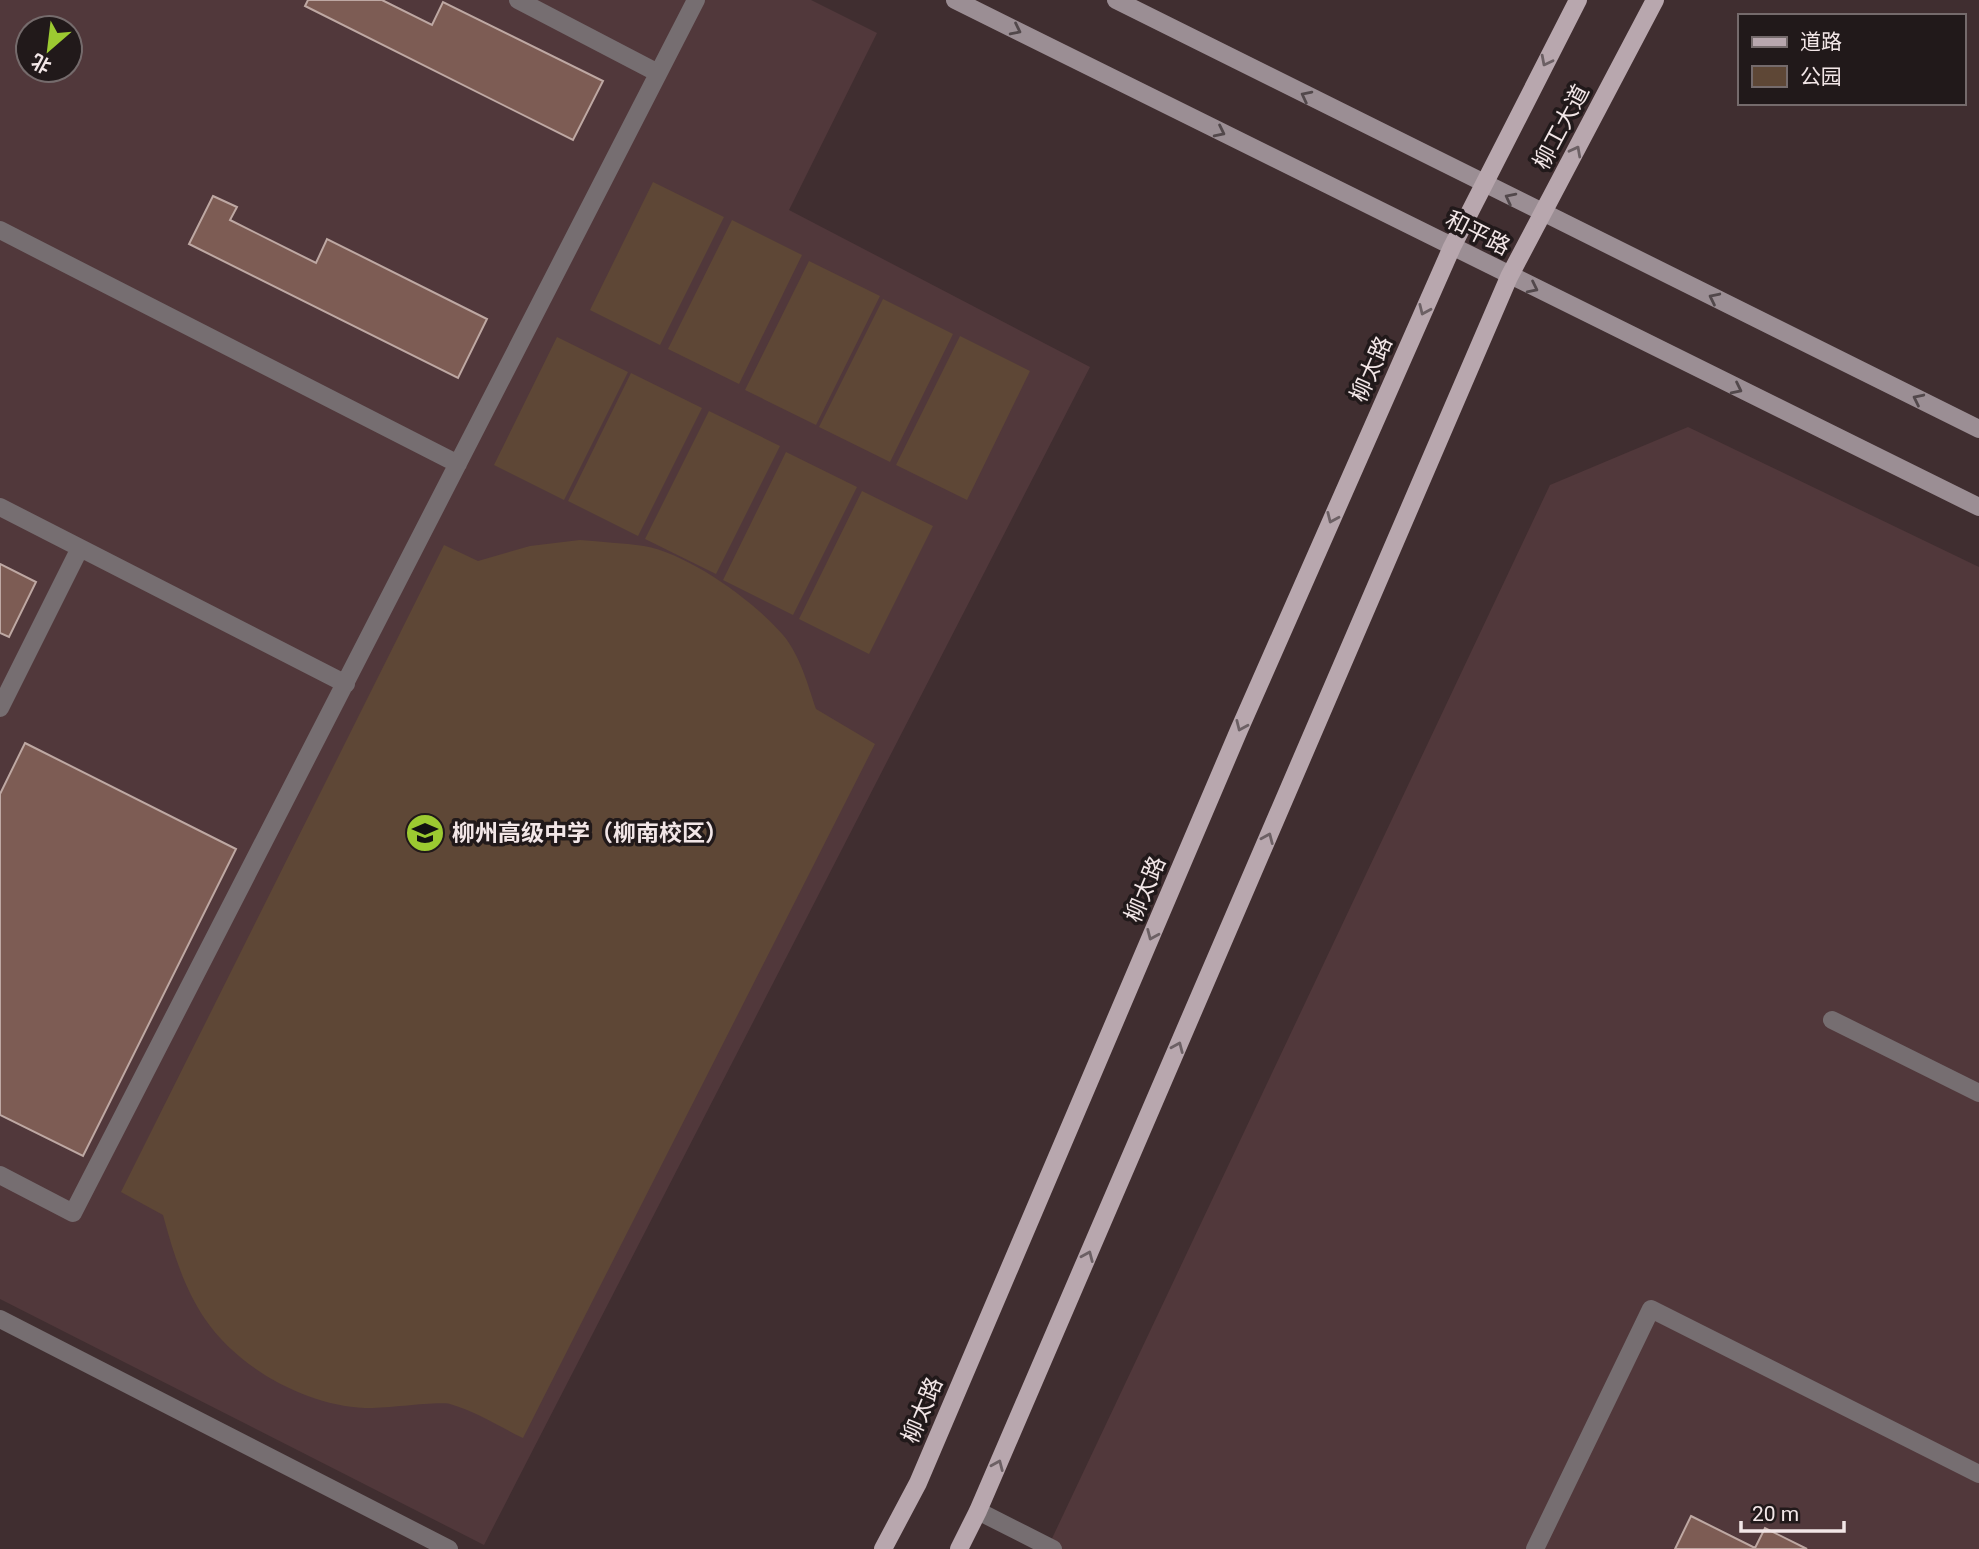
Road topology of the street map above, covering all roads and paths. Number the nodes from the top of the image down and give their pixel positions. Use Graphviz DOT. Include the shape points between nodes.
graph roads {
  1 [pos="518,0"];
  2 [pos="696,0"];
  3 [pos="955,0"];
  4 [pos="1116,0"];
  5 [pos="1578,0"];
  6 [pos="1656,0"];
  7 [pos="658,73"];
  8 [pos="1482,184"];
  9 [pos="1542,214"];
  10 [pos="0,230"];
  11 [pos="1452,247"];
  12 [pos="1509,277"];
  13 [pos="1979,429"];
  14 [pos="458,464"];
  15 [pos="0,507"];
  16 [pos="1979,507"];
  17 [pos="80,548"];
  18 [pos="346,684"];
  19 [pos="0,708"];
  20 [pos="1832,1020"];
  21 [pos="1979,1093"];
  22 [pos="0,1175"];
  23 [pos="0,1319"];
  24 [pos="1979,1474"];
  25 [pos="978,1511"];
  26 [pos="449,1549"];
  27 [pos="883,1549"];
  28 [pos="959,1549"];
  29 [pos="1054,1549"];
  30 [pos="1535,1549"];
  1 -- 7 [label="street"];
  2 -- 7 [label="street"];
  3 -- 11 [label="main road, 和平路, one-way"];
  8 -- 4 [label="main road, 和平路, one-way"];
  5 -- 8 [label="main road, 柳工大道, one-way"];
  9 -- 6 [label="main road, 柳工大道, one-way"];
  7 -- 14 [label="street"];
  9 -- 8 [label="main road, 和平路, one-way"];
  8 -- 11 [label="main road, 柳工大道"];
  9 -- 12 [label="main road, 柳工大道"];
  13 -- 9 [label="main road, 和平路, one-way"];
  10 -- 14 [label="street"];
  11 -- 12 [label="main road, 和平路"];
  11 -- 27 [label="main road, 柳太路, one-way" via="1239,730 918,1483"];
  12 -- 16 [label="main road, 和平路, one-way"];
  25 -- 12 [label="main road, one-way"];
  14 -- 18 [label="street"];
  15 -- 17 [label="street"];
  17 -- 18 [label="street"];
  17 -- 19 [label="street"];
  18 -- 22 [label="street" via="73,1213"];
  20 -- 21 [label="street"];
  23 -- 26 [label="street"];
  24 -- 30 [label="street" via="1651,1309"];
  25 -- 28 [label="main road"];
  25 -- 29 [label="street"];
}
